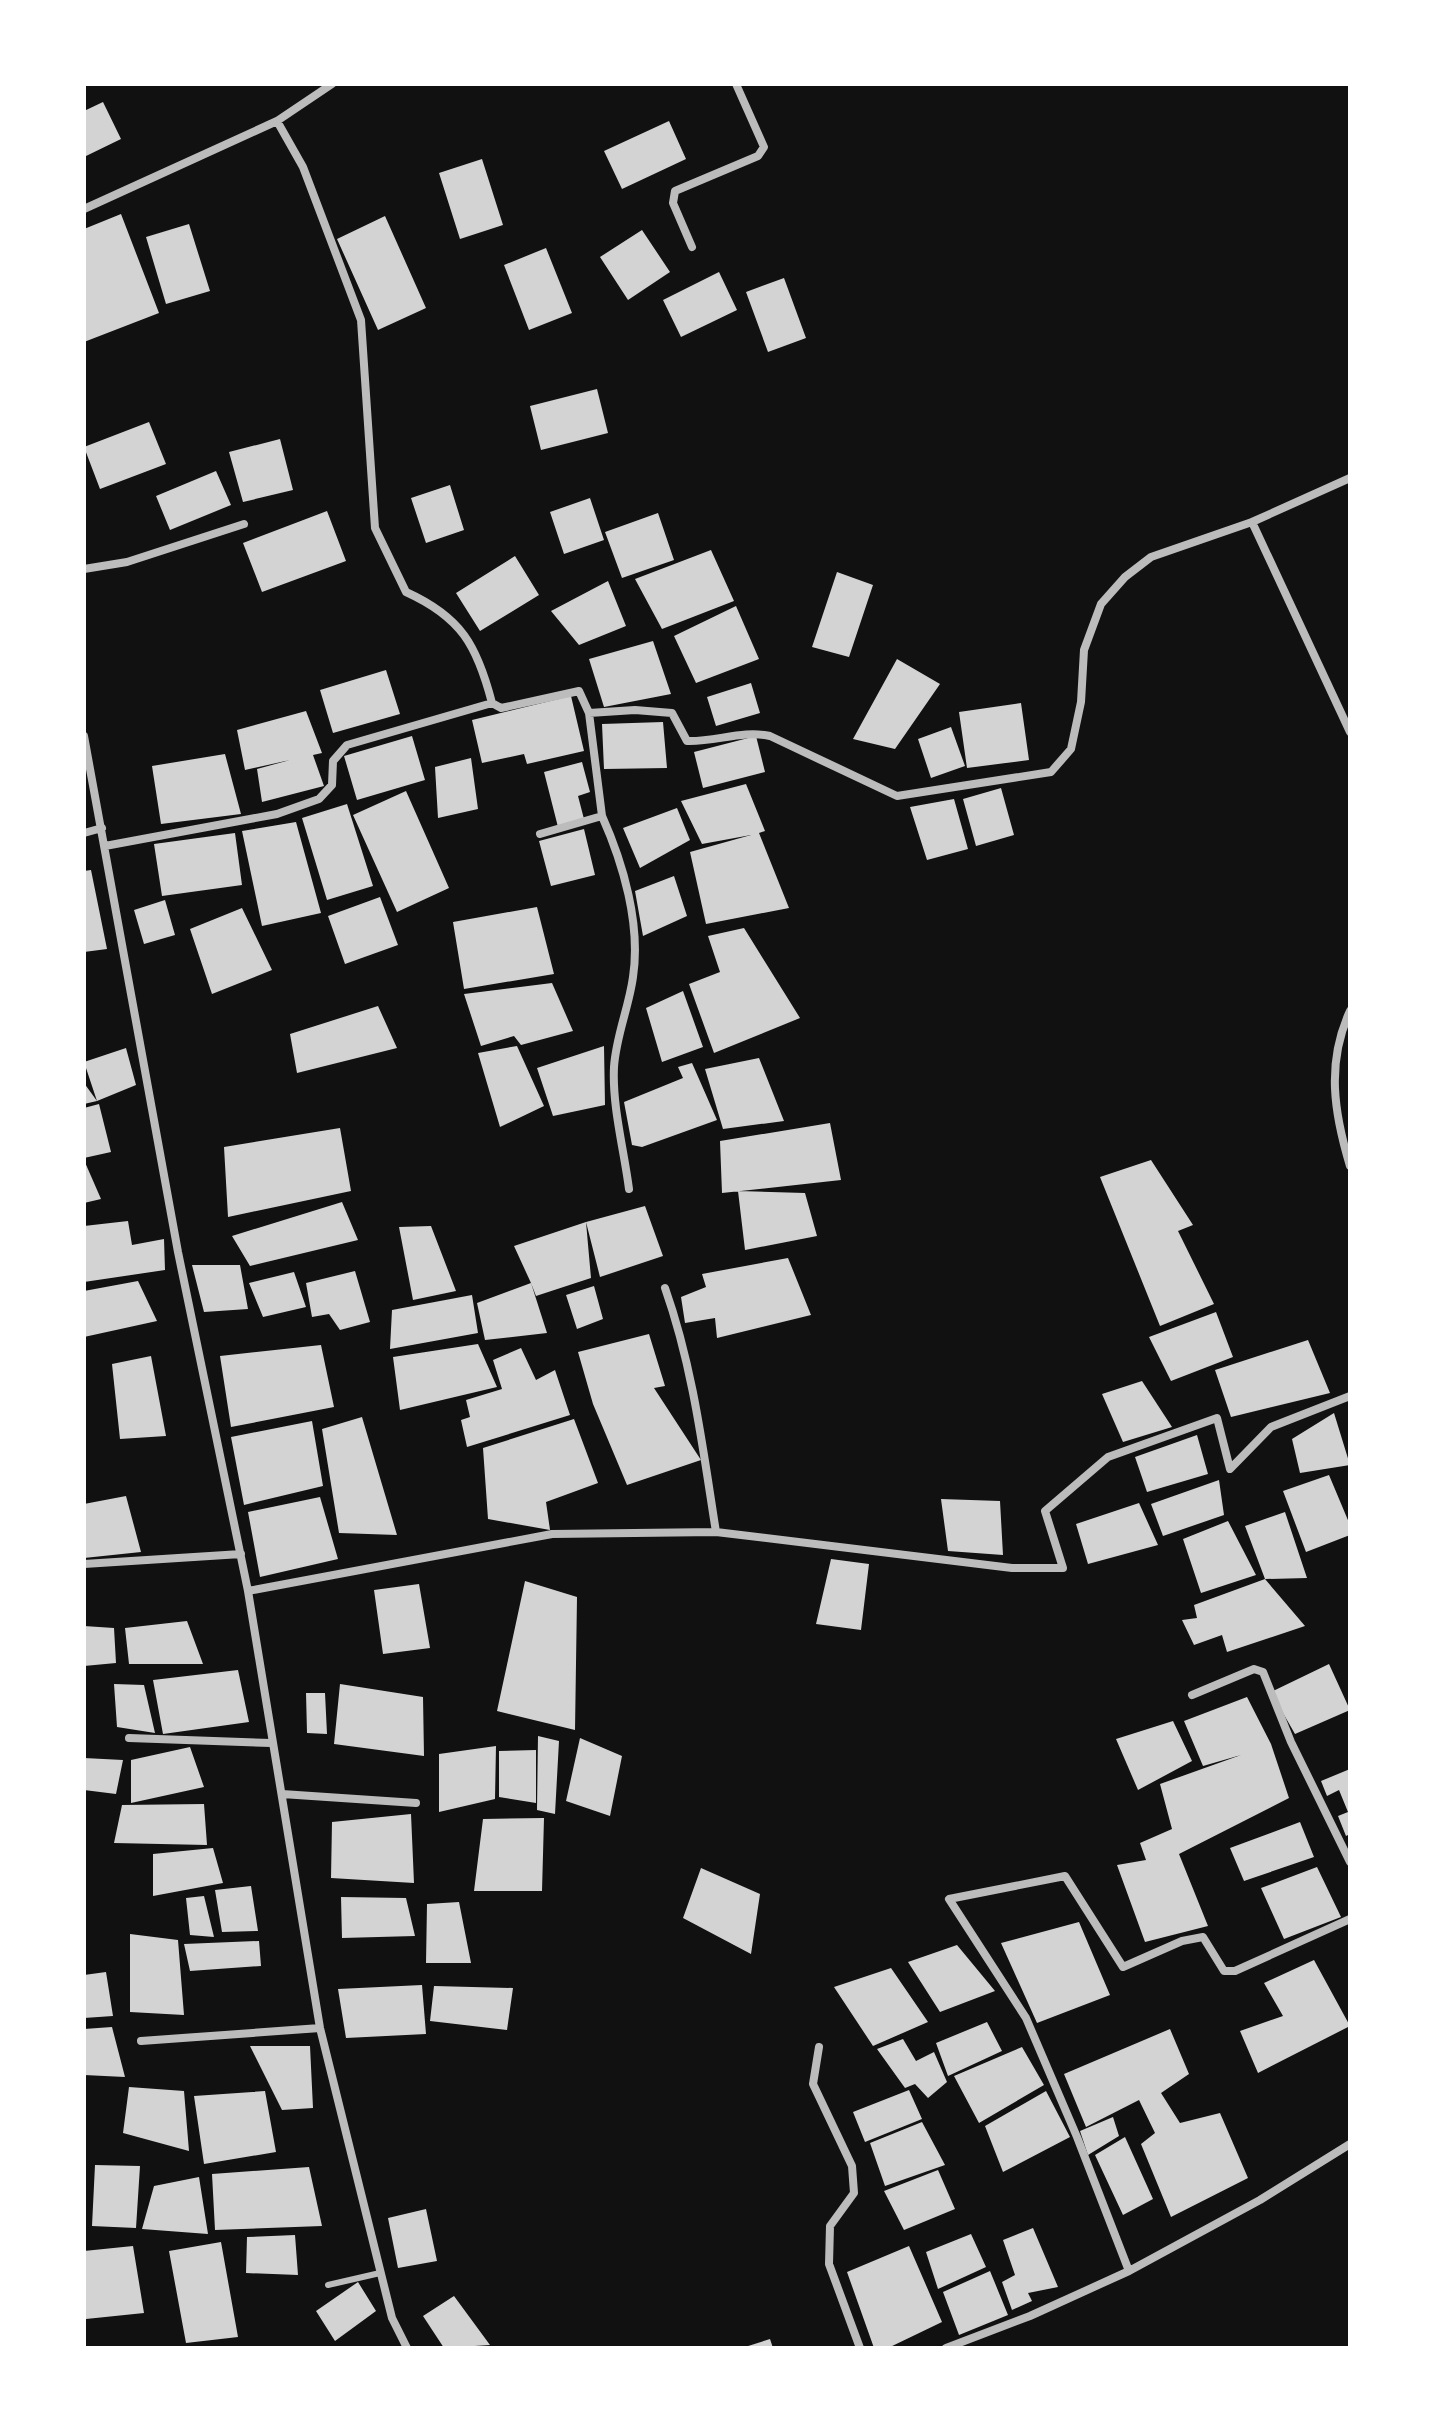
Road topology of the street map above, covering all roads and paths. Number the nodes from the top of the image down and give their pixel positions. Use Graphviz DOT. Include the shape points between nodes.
graph roads {
  1 [pos="332,84"];
  2 [pos="736,84"];
  3 [pos="277,121"];
  4 [pos="84,209"];
  5 [pos="692,247"];
  6 [pos="1350,478"];
  7 [pos="1252,522"];
  8 [pos="244,524"];
  9 [pos="84,569"];
  10 [pos="492,703"];
  11 [pos="589,713"];
  12 [pos="1350,732"];
  13 [pos="84,736"];
  14 [pos="602,816"];
  15 [pos="102,828"];
  16 [pos="84,833"];
  17 [pos="540,834"];
  18 [pos="105,846"];
  19 [pos="1350,1011"];
  20 [pos="1350,1166"];
  21 [pos="629,1189"];
  22 [pos="665,1288"];
  23 [pos="1350,1396"];
  24 [pos="716,1532"];
  25 [pos="241,1554"];
  26 [pos="84,1564"];
  27 [pos="248,1591"];
  28 [pos="1192,1695"];
  29 [pos="129,1738"];
  30 [pos="271,1743"];
  31 [pos="282,1794"];
  32 [pos="416,1803"];
  33 [pos="1350,1862"];
  34 [pos="1350,1919"];
  35 [pos="320,2028"];
  36 [pos="141,2041"];
  37 [pos="819,2047"];
  38 [pos="1350,2144"];
  39 [pos="1129,2271"];
  40 [pos="380,2273"];
  41 [pos="328,2285"];
  42 [pos="407,2348"];
  43 [pos="860,2348"];
  44 [pos="946,2348"];
  1 -- 3 [label="street"];
  2 -- 5 [label="street" via="764,147 758,156 675,191 673,203"];
  3 -- 4 [label="street"];
  3 -- 10 [label="street" via="303,167 361,320 375,528 406,592 439,608 461,629"];
  6 -- 7 [label="street"];
  7 -- 11 [label="street" via="1151,557 1101,604 1084,650 1071,749 1051,772 897,796 770,736 749,732 713,742 687,741 672,713"];
  7 -- 12 [label="street"];
  8 -- 9 [label="street" via="127,562"];
  10 -- 11 [label="street" via="501,708 579,691"];
  10 -- 18 [label="street" via="347,745 333,761 332,785 319,799 277,814"];
  11 -- 14 [label="street"];
  13 -- 15 [label="street"];
  14 -- 17 [label="street"];
  14 -- 21 [label="street" via="617,849 634,936 633,980 614,1072"];
  15 -- 16 [label="street"];
  15 -- 18 [label="street"];
  18 -- 25 [label="street" via="178,1252"];
  19 -- 20 [label="street" via="1337,1040 1335,1099"];
  22 -- 24 [label="street" via="696,1406"];
  23 -- 24 [label="street" via="1271,1427 1230,1469 1217,1418 1108,1457 1045,1511 1063,1568 1012,1568"];
  24 -- 27 [label="street" via="552,1534"];
  25 -- 26 [label="street"];
  25 -- 27 [label="street"];
  27 -- 30 [label="street"];
  28 -- 33 [label="street" via="1254,1669 1263,1672"];
  29 -- 30 [label="street"];
  30 -- 31 [label="street"];
  31 -- 32 [label="street"];
  31 -- 35 [label="street"];
  34 -- 39 [label="street" via="1235,1971 1224,1971 1203,1937 1123,1967 1065,1876 949,1899 1026,2018"];
  35 -- 36 [label="street"];
  35 -- 40 [label="street"];
  37 -- 43 [label="street" via="813,2084 852,2166 854,2193 830,2226 829,2264"];
  38 -- 39 [label="street"];
  39 -- 44 [label="street"];
  40 -- 41 [label="lane"];
  40 -- 42 [label="street"];
}
